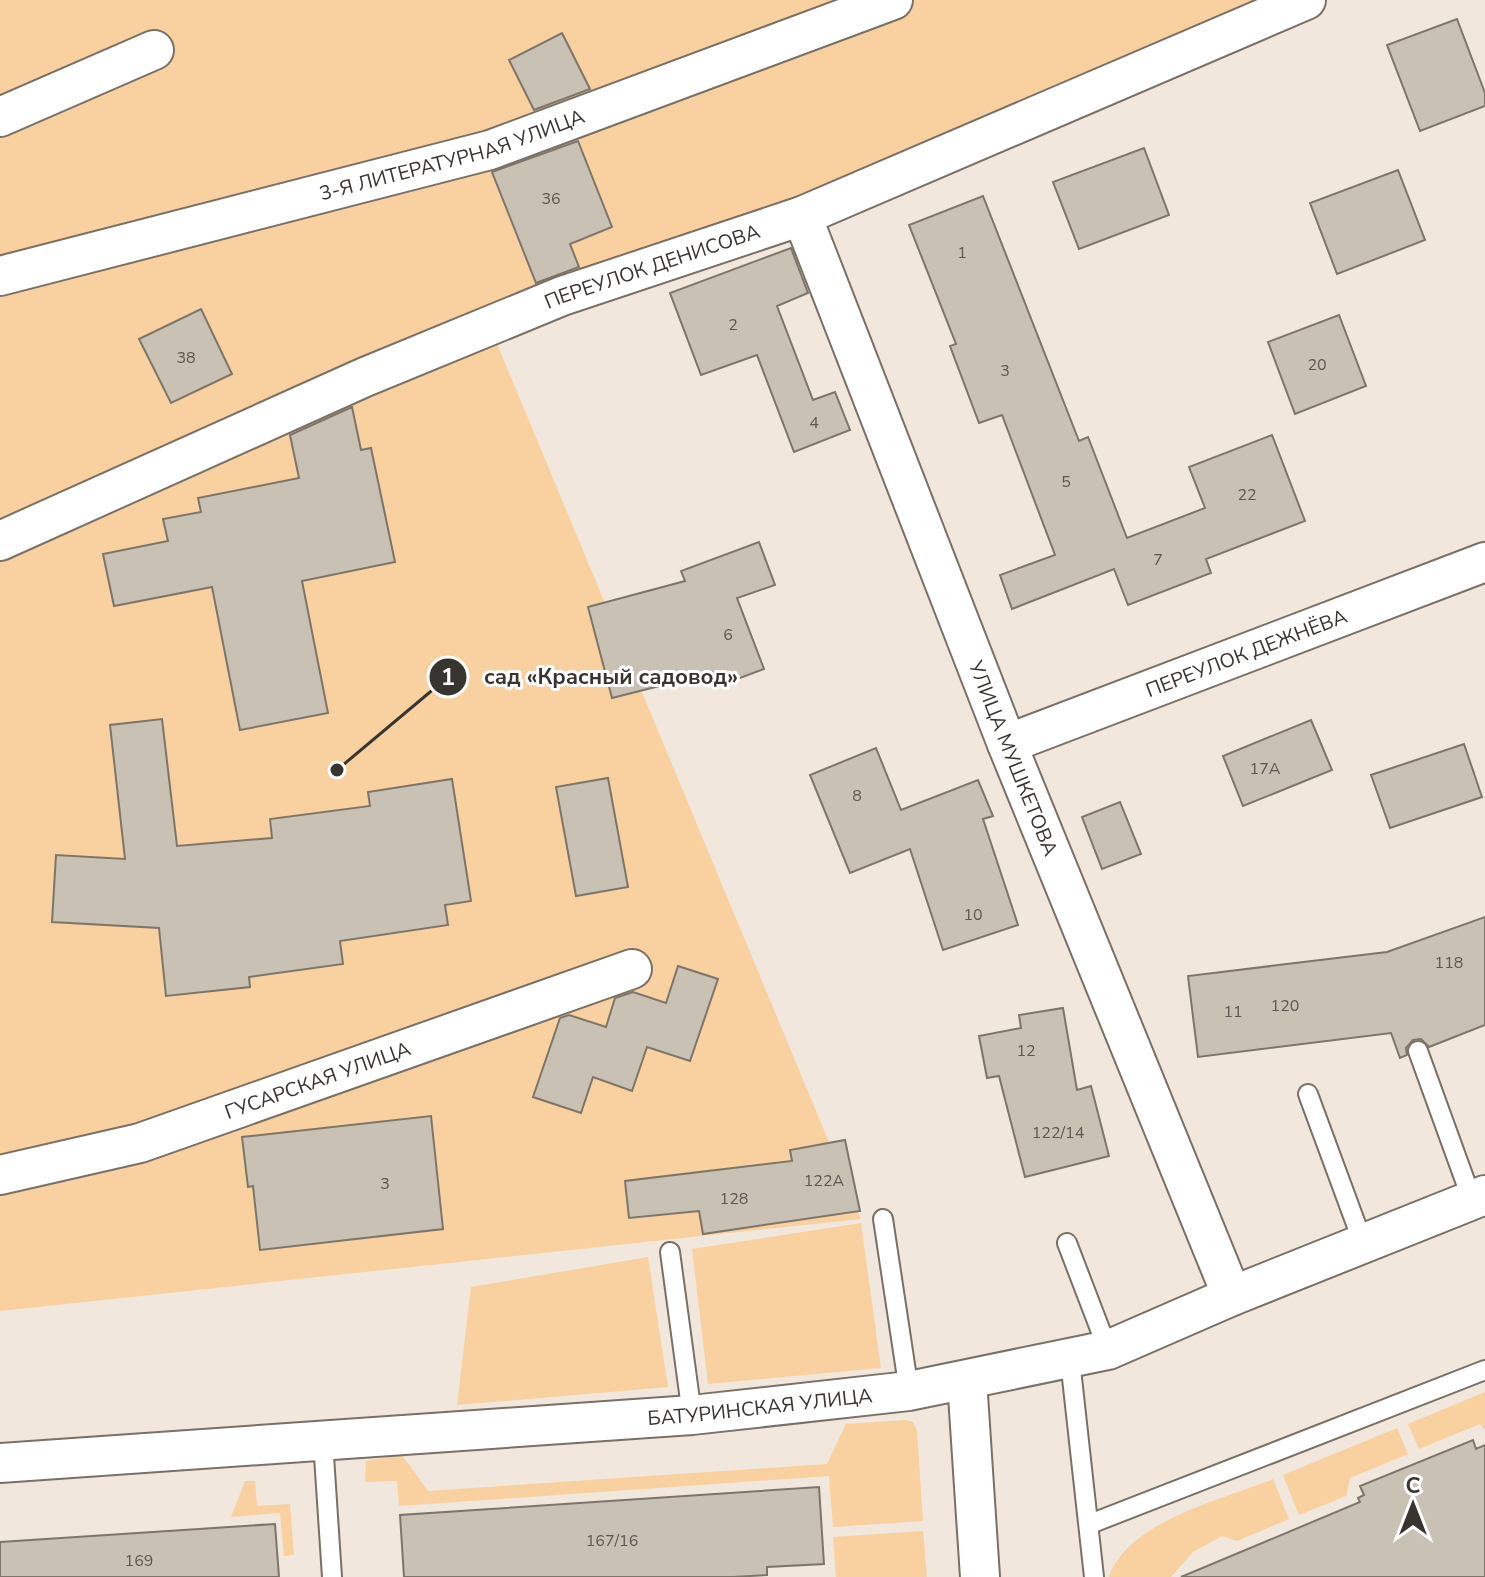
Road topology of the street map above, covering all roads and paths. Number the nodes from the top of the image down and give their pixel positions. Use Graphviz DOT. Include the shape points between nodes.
graph roads {
  1 [pos="893,0"];
  2 [pos="1306,0"];
  3 [pos="154,50"];
  4 [pos="0,117"];
  5 [pos="802,216"];
  6 [pos="0,276"];
  7 [pos="0,541"];
  8 [pos="1485,562"];
  9 [pos="1007,744"];
  10 [pos="632,969"];
  11 [pos="1418,1051"];
  12 [pos="1308,1094"];
  13 [pos="0,1175"];
  14 [pos="1479,1198"];
  15 [pos="883,1219"];
  16 [pos="1067,1243"];
  17 [pos="1363,1243"];
  18 [pos="670,1252"];
  19 [pos="1232,1296"];
  20 [pos="1108,1350"];
  21 [pos="1070,1360"];
  22 [pos="1485,1370"];
  23 [pos="967,1380"];
  24 [pos="909,1391"];
  25 [pos="692,1415"];
  26 [pos="323,1441"];
  27 [pos="0,1463"];
  28 [pos="1090,1524"];
  29 [pos="332,1577"];
  30 [pos="980,1577"];
  31 [pos="1094,1577"];
  1 -- 6 [label="street, 3-Я ЛИТЕРАТУРНАЯ УЛИЦА" via="490,150"];
  2 -- 5 [label="street, ПЕРЕУЛОК ДЕНИСОВА"];
  3 -- 4 [label="street"];
  5 -- 7 [label="street, ПЕРЕУЛОК ДЕНИСОВА" via="562,296 365,377"];
  5 -- 9 [label="street, УЛИЦА МУШКЕТОВА"];
  8 -- 9 [label="street, ПЕРЕУЛОК ДЕЖНЁВА"];
  9 -- 19 [label="street, УЛИЦА МУШКЕТОВА"];
  10 -- 13 [label="street, ГУСАРСКАЯ УЛИЦА" via="140,1143"];
  11 -- 14 [label="lane"];
  12 -- 17 [label="lane"];
  14 -- 17 [label="street, БАТУРИНСКАЯ УЛИЦА"];
  15 -- 24 [label="lane"];
  16 -- 20 [label="lane"];
  17 -- 19 [label="street, БАТУРИНСКАЯ УЛИЦА"];
  18 -- 25 [label="lane"];
  19 -- 20 [label="street, БАТУРИНСКАЯ УЛИЦА"];
  20 -- 21 [label="street, БАТУРИНСКАЯ УЛИЦА"];
  21 -- 23 [label="street, БАТУРИНСКАЯ УЛИЦА"];
  21 -- 28 [label="lane"];
  22 -- 28 [label="lane"];
  23 -- 24 [label="street, БАТУРИНСКАЯ УЛИЦА"];
  23 -- 30 [label="street"];
  24 -- 25 [label="street, БАТУРИНСКАЯ УЛИЦА"];
  25 -- 26 [label="street, БАТУРИНСКАЯ УЛИЦА"];
  26 -- 27 [label="street, БАТУРИНСКАЯ УЛИЦА"];
  26 -- 29 [label="lane"];
  28 -- 31 [label="lane"];
}
